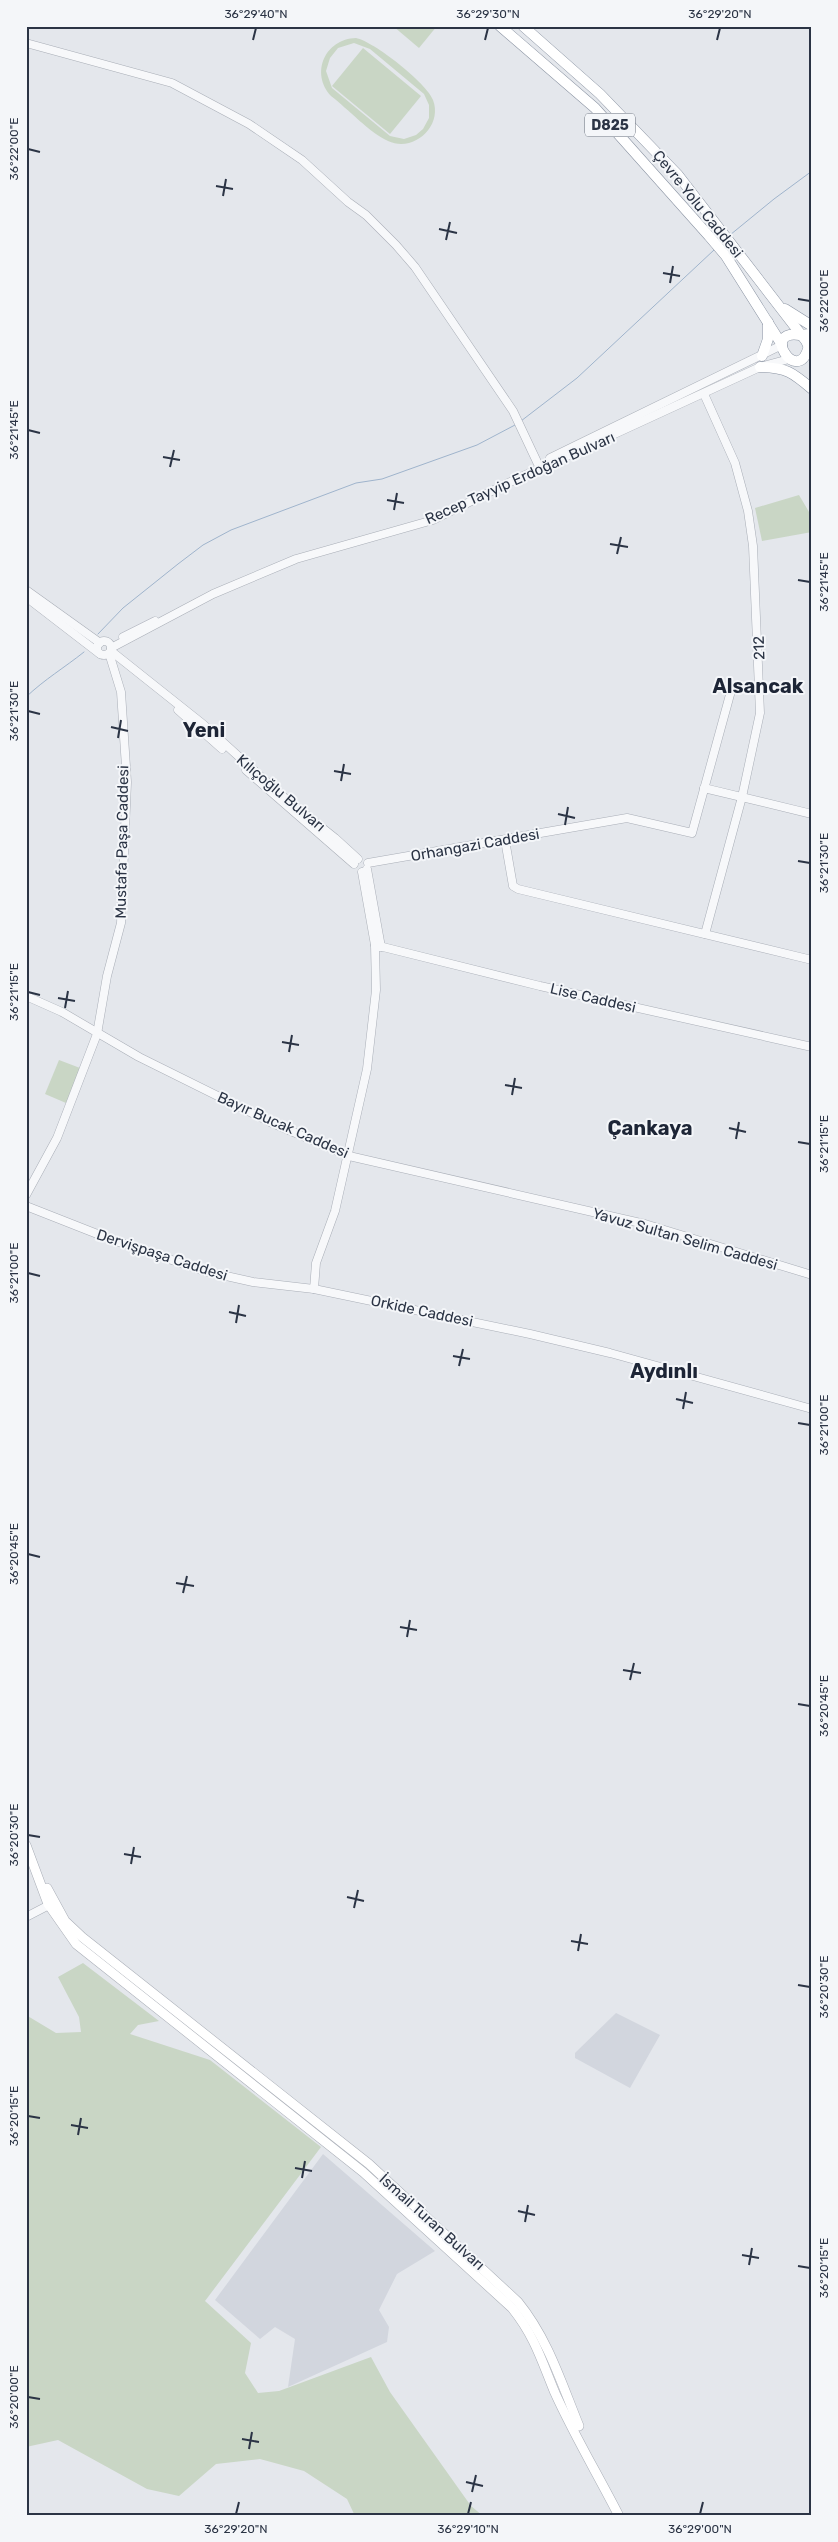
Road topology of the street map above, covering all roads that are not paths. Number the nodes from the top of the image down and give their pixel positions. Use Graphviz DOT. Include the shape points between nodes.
graph roads {
  1 [pos="500,26"];
  2 [pos="523,26"];
  3 [pos="26,43"];
  4 [pos="779,306"];
  5 [pos="768,322"];
  6 [pos="812,326"];
  7 [pos="812,333"];
  8 [pos="800,335"];
  9 [pos="782,345"];
  10 [pos="810,350"];
  11 [pos="762,356"];
  12 [pos="789,359"];
  13 [pos="760,367"];
  14 [pos="812,389"];
  15 [pos="704,394"];
  16 [pos="538,464"];
  17 [pos="26,590"];
  18 [pos="26,597"];
  19 [pos="100,643"];
  20 [pos="110,649"];
  21 [pos="100,654"];
  22 [pos="731,690"];
  23 [pos="704,788"];
  24 [pos="742,797"];
  25 [pos="812,814"];
  26 [pos="505,840"];
  27 [pos="356,862"];
  28 [pos="365,868"];
  29 [pos="705,934"];
  30 [pos="378,946"];
  31 [pos="812,960"];
  32 [pos="26,996"];
  33 [pos="97,1034"];
  34 [pos="812,1046"];
  35 [pos="349,1156"];
  36 [pos="26,1195"];
  37 [pos="559,1203"];
  38 [pos="26,1206"];
  39 [pos="812,1275"];
  40 [pos="314,1289"];
  41 [pos="812,1409"];
  42 [pos="26,1838"];
  43 [pos="26,1845"];
  44 [pos="51,1904"];
  45 [pos="26,1917"];
  46 [pos="619,2516"];
  1 -- 5 [label="highway, Çevre Yolu Caddesi / D825" via="595,108 726,256"];
  2 -- 4 [label="highway, Çevre Yolu Caddesi / D825" via="600,94 678,175"];
  3 -- 16 [label="street" via="172,83 248,124 302,160 366,215 409,260 513,412"];
  4 -- 6 [label="highway"];
  4 -- 8 [label="highway, Çevre Yolu Caddesi / D825"];
  5 -- 9 [label="highway, Çevre Yolu Caddesi / D825"];
  5 -- 11 [label="highway" via="768,339"];
  7 -- 8 [label="main road"];
  8 -- 9 [label="highway" via="787,336"];
  8 -- 10 [label="highway, Çevre Yolu Caddesi / D825"];
  9 -- 11 [label="street, Recep Tayyip Erdoğan Bulvarı"];
  9 -- 12 [label="highway" via="783,353"];
  10 -- 12 [label="highway" via="801,359"];
  11 -- 16 [label="street, Recep Tayyip Erdoğan Bulvarı"];
  12 -- 13 [label="street, Recep Tayyip Erdoğan Bulvarı"];
  12 -- 14 [label="highway"];
  13 -- 14 [label="highway" via="782,368"];
  13 -- 15 [label="street, Recep Tayyip Erdoğan Bulvarı"];
  15 -- 20 [label="street, Recep Tayyip Erdoğan Bulvarı" via="433,520 296,559 238,583"];
  15 -- 24 [label="street, 212" via="735,463 748,510 753,546 760,713"];
  16 -- 20 [label="street, Recep Tayyip Erdoğan Bulvarı" via="424,519 295,554 212,590"];
  17 -- 19 [label="street"];
  18 -- 21 [label="street"];
  19 -- 20 [label="street" via="106,641"];
  19 -- 21 [label="street"];
  20 -- 21 [label="street"];
  20 -- 27 [label="street, Kılıçoğlu Bulvarı" via="280,802"];
  20 -- 33 [label="street, Mustafa Paşa Caddesi" via="121,692 127,782 121,923"];
  22 -- 23 [label="street"];
  23 -- 24 [label="street"];
  23 -- 26 [label="street, Orhangazi Caddesi" via="692,834 627,818"];
  24 -- 25 [label="street"];
  24 -- 29 [label="street, 212"];
  26 -- 28 [label="street, Orhangazi Caddesi"];
  26 -- 29 [label="street" via="513,886"];
  27 -- 28 [label="street" via="363,859"];
  27 -- 28 [label="street" via="356,870"];
  28 -- 30 [label="street"];
  29 -- 31 [label="street"];
  30 -- 34 [label="street, Lise Caddesi"];
  30 -- 35 [label="street" via="367,1069"];
  32 -- 33 [label="street, Bayır Bucak Caddesi" via="62,1012"];
  33 -- 35 [label="street, Bayır Bucak Caddesi" via="270,1122"];
  33 -- 36 [label="street, Mustafa Paşa Caddesi" via="58,1138"];
  35 -- 37 [label="street, Bayır Bucak Caddesi"];
  35 -- 40 [label="street" via="335,1211 316,1264"];
  37 -- 39 [label="street, Yavuz Sultan Selim Caddesi" via="654,1227"];
  38 -- 40 [label="street, Dervişpaşa Caddesi" via="204,1271 254,1282"];
  40 -- 41 [label="street, Orkide Caddesi" via="610,1353"];
  42 -- 44 [label="main road"];
  43 -- 44 [label="main road"];
  44 -- 45 [label="street"];
  44 -- 46 [label="main road, İsmail Turan Bulvarı" via="65,1922 192,2030 369,2164 518,2302 548,2346 597,2473"];
}
